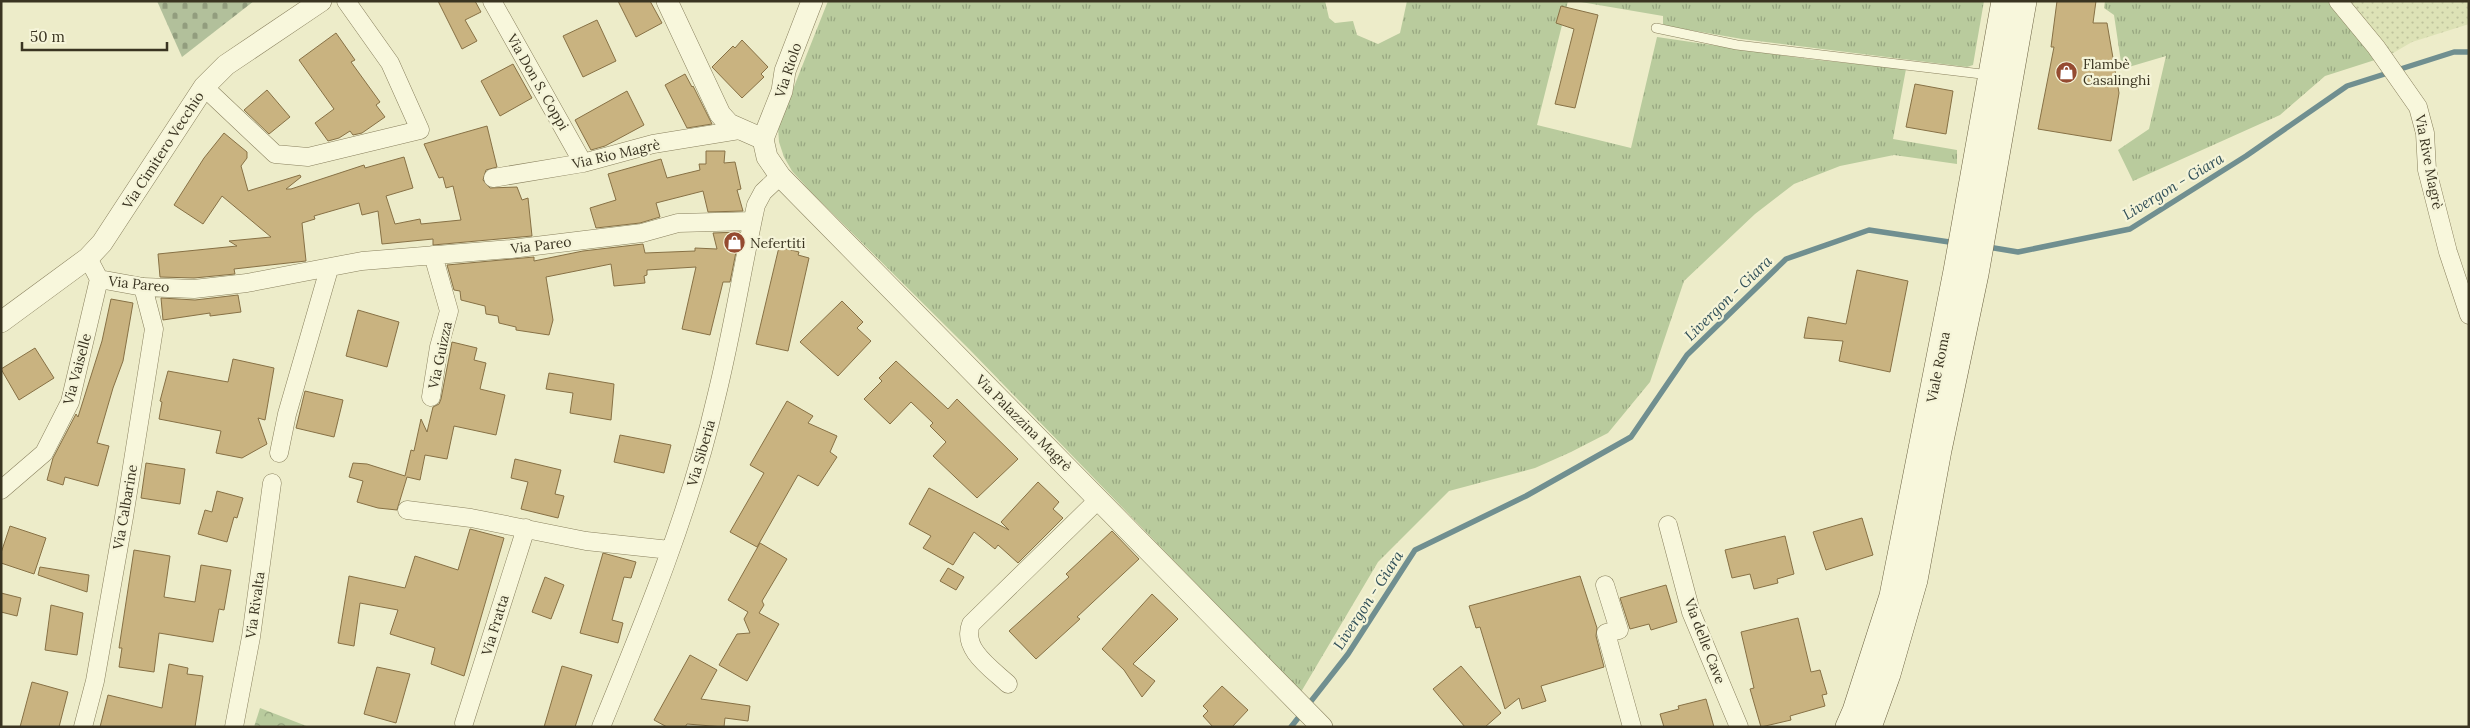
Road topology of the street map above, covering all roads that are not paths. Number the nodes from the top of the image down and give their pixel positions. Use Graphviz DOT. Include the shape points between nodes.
graph roads {
  1 [pos="321,1"];
  2 [pos="346,1"];
  3 [pos="492,1"];
  4 [pos="667,1"];
  5 [pos="812,1"];
  6 [pos="2004,1"];
  7 [pos="2024,1"];
  8 [pos="2338,1"];
  9 [pos="1656,28"];
  10 [pos="2001,77"];
  11 [pos="204,87"];
  12 [pos="739,130"];
  13 [pos="764,139"];
  14 [pos="583,163"];
  15 [pos="780,176"];
  16 [pos="493,178"];
  17 [pos="752,221"];
  18 [pos="433,255"];
  19 [pos="88,258"];
  20 [pos="329,269"];
  21 [pos="99,279"];
  22 [pos="143,287"];
  23 [pos="2469,315"];
  24 [pos="1,322"];
  25 [pos="1942,390"];
  26 [pos="431,397"];
  27 [pos="279,453"];
  28 [pos="272,483"];
  29 [pos="1,490"];
  30 [pos="1099,499"];
  31 [pos="407,510"];
  32 [pos="1668,525"];
  33 [pos="526,528"];
  34 [pos="670,550"];
  35 [pos="1605,585"];
  36 [pos="1008,684"];
  37 [pos="464,723"];
  38 [pos="83,727"];
  39 [pos="234,727"];
  40 [pos="600,727"];
  41 [pos="1322,727"];
  42 [pos="1632,727"];
  43 [pos="1739,727"];
  44 [pos="1848,727"];
  45 [pos="1869,727"];
  1 -- 11 [label="street, Via Cimitero Vecchio" via="226,65"];
  2 -- 11 [label="street" via="390,63 420,130 308,157 275,154"];
  3 -- 14 [label="street, Via Don S. Coppi"];
  4 -- 12 [label="street, Via Rio Magrè" via="720,114"];
  5 -- 13 [label="street, Via Riolo" via="785,71 782,91"];
  6 -- 10 [label="main road, Viale Roma"];
  7 -- 10 [label="main road, Viale Roma"];
  8 -- 23 [label="street, Via Rive Magrè" via="2376,47 2418,107 2425,133 2427,170 2448,252"];
  9 -- 10 [label="lane" via="1737,45"];
  10 -- 25 [label="main road, Viale Roma"];
  11 -- 19 [label="street, Via Cimitero Vecchio" via="102,243"];
  12 -- 13 [label="street, Via Rio Magrè"];
  12 -- 14 [label="street, Via Rio Magrè" via="653,144"];
  13 -- 15 [label="street, Via Palazzina Magrè" via="767,156"];
  14 -- 16 [label="street, Via Rio Magrè"];
  15 -- 17 [label="street, Via Siberia" via="763,192"];
  15 -- 30 [label="street, Via Palazzina Magrè"];
  17 -- 18 [label="street, Via Pareo" via="678,223 642,233"];
  17 -- 34 [label="street, Via Siberia" via="716,399"];
  18 -- 20 [label="street, Via Pareo" via="362,261"];
  18 -- 26 [label="street, Via Guizza" via="449,311"];
  19 -- 21 [label="street"];
  19 -- 24 [label="street, Via Cimitero Vecchio"];
  20 -- 22 [label="street, Via Pareo" via="194,289"];
  20 -- 27 [label="street" via="287,414"];
  21 -- 22 [label="street, Via Pareo"];
  21 -- 29 [label="street, Via Vaiselle" via="70,402 44,453"];
  22 -- 38 [label="street, Via Calbarine" via="154,329 95,681"];
  25 -- 44 [label="main road, Viale Roma" via="1892,596"];
  25 -- 45 [label="main road, Viale Roma" via="1914,580 1888,674"];
  28 -- 39 [label="street, Via Rivalta" via="251,637"];
  30 -- 36 [label="street" via="971,624 968,632 973,649"];
  30 -- 41 [label="street, Via Palazzina Magrè"];
  31 -- 33 [label="street"];
  32 -- 43 [label="street, Via delle Cave" via="1691,612"];
  33 -- 34 [label="street" via="586,541"];
  33 -- 37 [label="street, Via Fratta"];
  34 -- 40 [label="street, Via Siberia"];
  35 -- 42 [label="street" via="1619,630 1606,633"];
}
